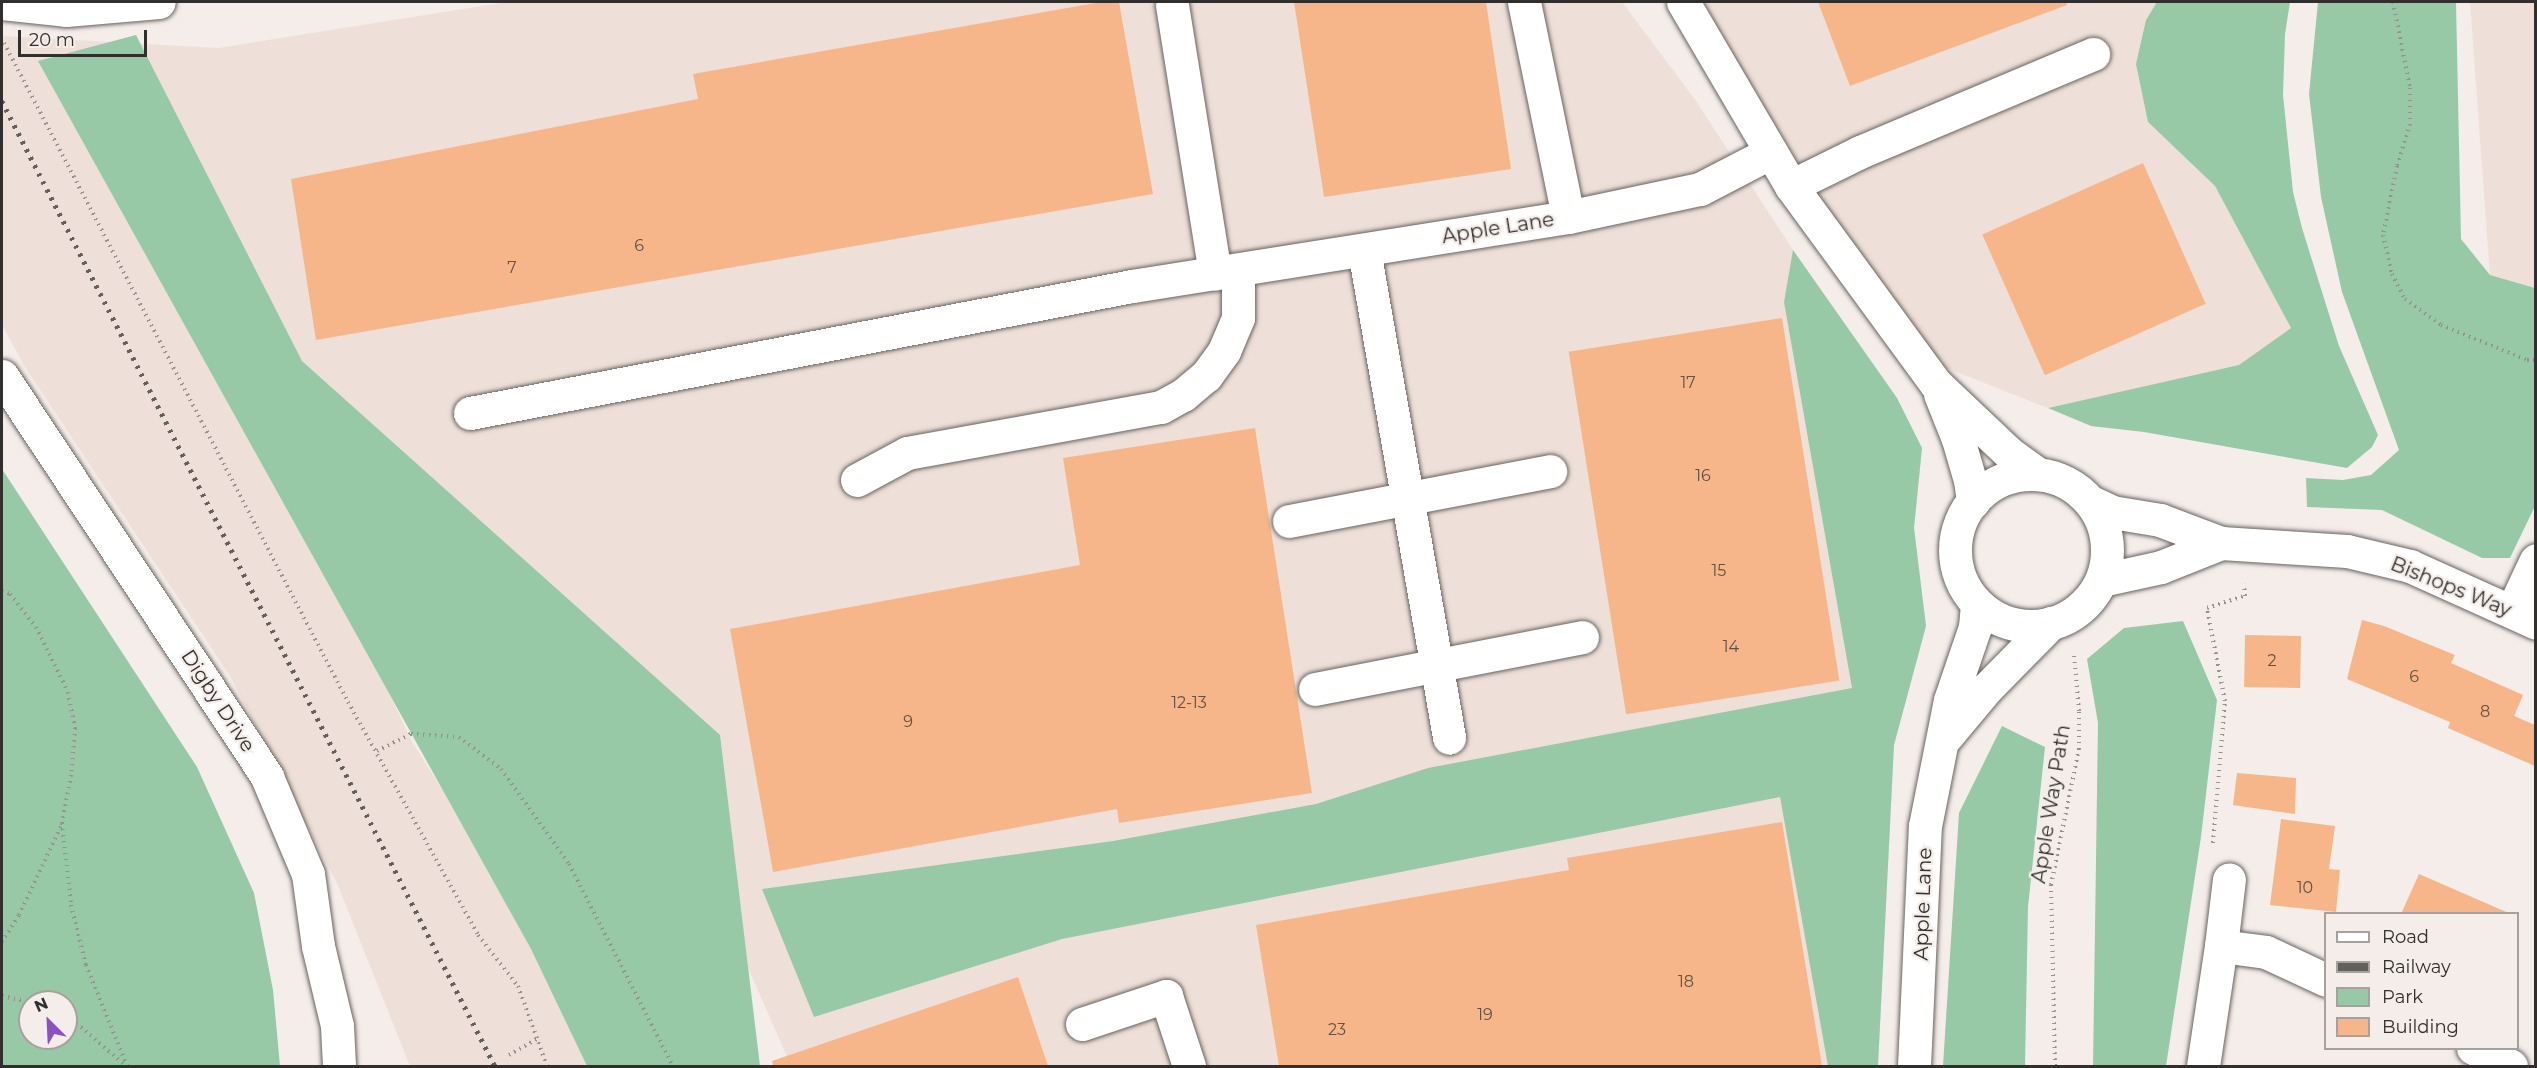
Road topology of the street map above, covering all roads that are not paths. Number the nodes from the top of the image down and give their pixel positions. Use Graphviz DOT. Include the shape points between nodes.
graph roads {
  1 [pos="159,2"];
  2 [pos="1524,2"];
  3 [pos="1683,2"];
  4 [pos="2,3"];
  5 [pos="1172,5"];
  6 [pos="2093,54"];
  7 [pos="1771,152"];
  8 [pos="1791,186"];
  9 [pos="1568,217"];
  10 [pos="1364,250"];
  11 [pos="1226,272"];
  12 [pos="2,376"];
  13 [pos="1936,384"];
  14 [pos="470,412"];
  15 [pos="1550,471"];
  16 [pos="2038,474"];
  17 [pos="857,480"];
  18 [pos="1409,498"];
  19 [pos="1972,502"];
  20 [pos="2091,502"];
  21 [pos="1289,521"];
  22 [pos="2232,543"];
  23 [pos="2535,560"];
  24 [pos="2102,580"];
  25 [pos="1977,605"];
  26 [pos="2524,617"];
  27 [pos="2057,622"];
  28 [pos="1582,637"];
  29 [pos="1437,665"];
  30 [pos="1315,689"];
  31 [pos="1449,738"];
  32 [pos="1942,743"];
  33 [pos="2221,865"];
  34 [pos="2221,946"];
  35 [pos="2324,980"];
  36 [pos="1082,1024"];
  37 [pos="2477,1050"];
  38 [pos="339,1066"];
  39 [pos="1189,1066"];
  40 [pos="1914,1066"];
  41 [pos="2203,1066"];
  42 [pos="2511,1066"];
  1 -- 4 [label="street" via="66,10"];
  2 -- 9 [label="street"];
  3 -- 7 [label="street"];
  5 -- 11 [label="street" via="1194,140"];
  6 -- 8 [label="street" via="1860,152"];
  7 -- 8 [label="street"];
  7 -- 9 [label="street, Apple Lane" via="1700,189"];
  8 -- 13 [label="street"];
  9 -- 10 [label="street, Apple Lane"];
  10 -- 11 [label="street, Apple Lane"];
  10 -- 18 [label="street"];
  11 -- 14 [label="street, Apple Lane" via="1132,286"];
  11 -- 17 [label="street" via="1238,318 1224,351 1206,376 1183,395 1161,406 907,453"];
  12 -- 38 [label="street, Digby Drive" via="267,777 308,874 318,946 337,1026"];
  13 -- 16 [label="street" via="2009,453"];
  13 -- 19 [label="street" via="1958,439"];
  15 -- 18 [label="street"];
  16 -- 19 [label="street" via="2003,479 1983,490"];
  16 -- 20 [label="street" via="2056,477"];
  18 -- 21 [label="street"];
  18 -- 29 [label="street"];
  19 -- 25 [label="street" via="1956,531 1954,556 1960,580"];
  20 -- 22 [label="street, Bishops Way" via="2112,512 2160,520"];
  20 -- 24 [label="street" via="2106,533 2107,559"];
  22 -- 24 [label="street, Bishops Way" via="2161,567"];
  22 -- 26 [label="street, Bishops Way" via="2347,551 2410,566"];
  23 -- 26 [label="street"];
  24 -- 27 [label="street" via="2085,605"];
  25 -- 27 [label="street" via="1988,615 2016,626"];
  25 -- 32 [label="street, Apple Lane" via="1975,627 1950,700"];
  27 -- 32 [label="street, Apple Lane" via="1986,689"];
  28 -- 29 [label="street"];
  29 -- 30 [label="street"];
  29 -- 31 [label="street"];
  32 -- 40 [label="street, Apple Lane" via="1925,826"];
  33 -- 34 [label="street"];
  34 -- 35 [label="street" via="2266,952"];
  34 -- 41 [label="street"];
  36 -- 39 [label="street" via="1166,996"];
  37 -- 42 [label="street"];
}
